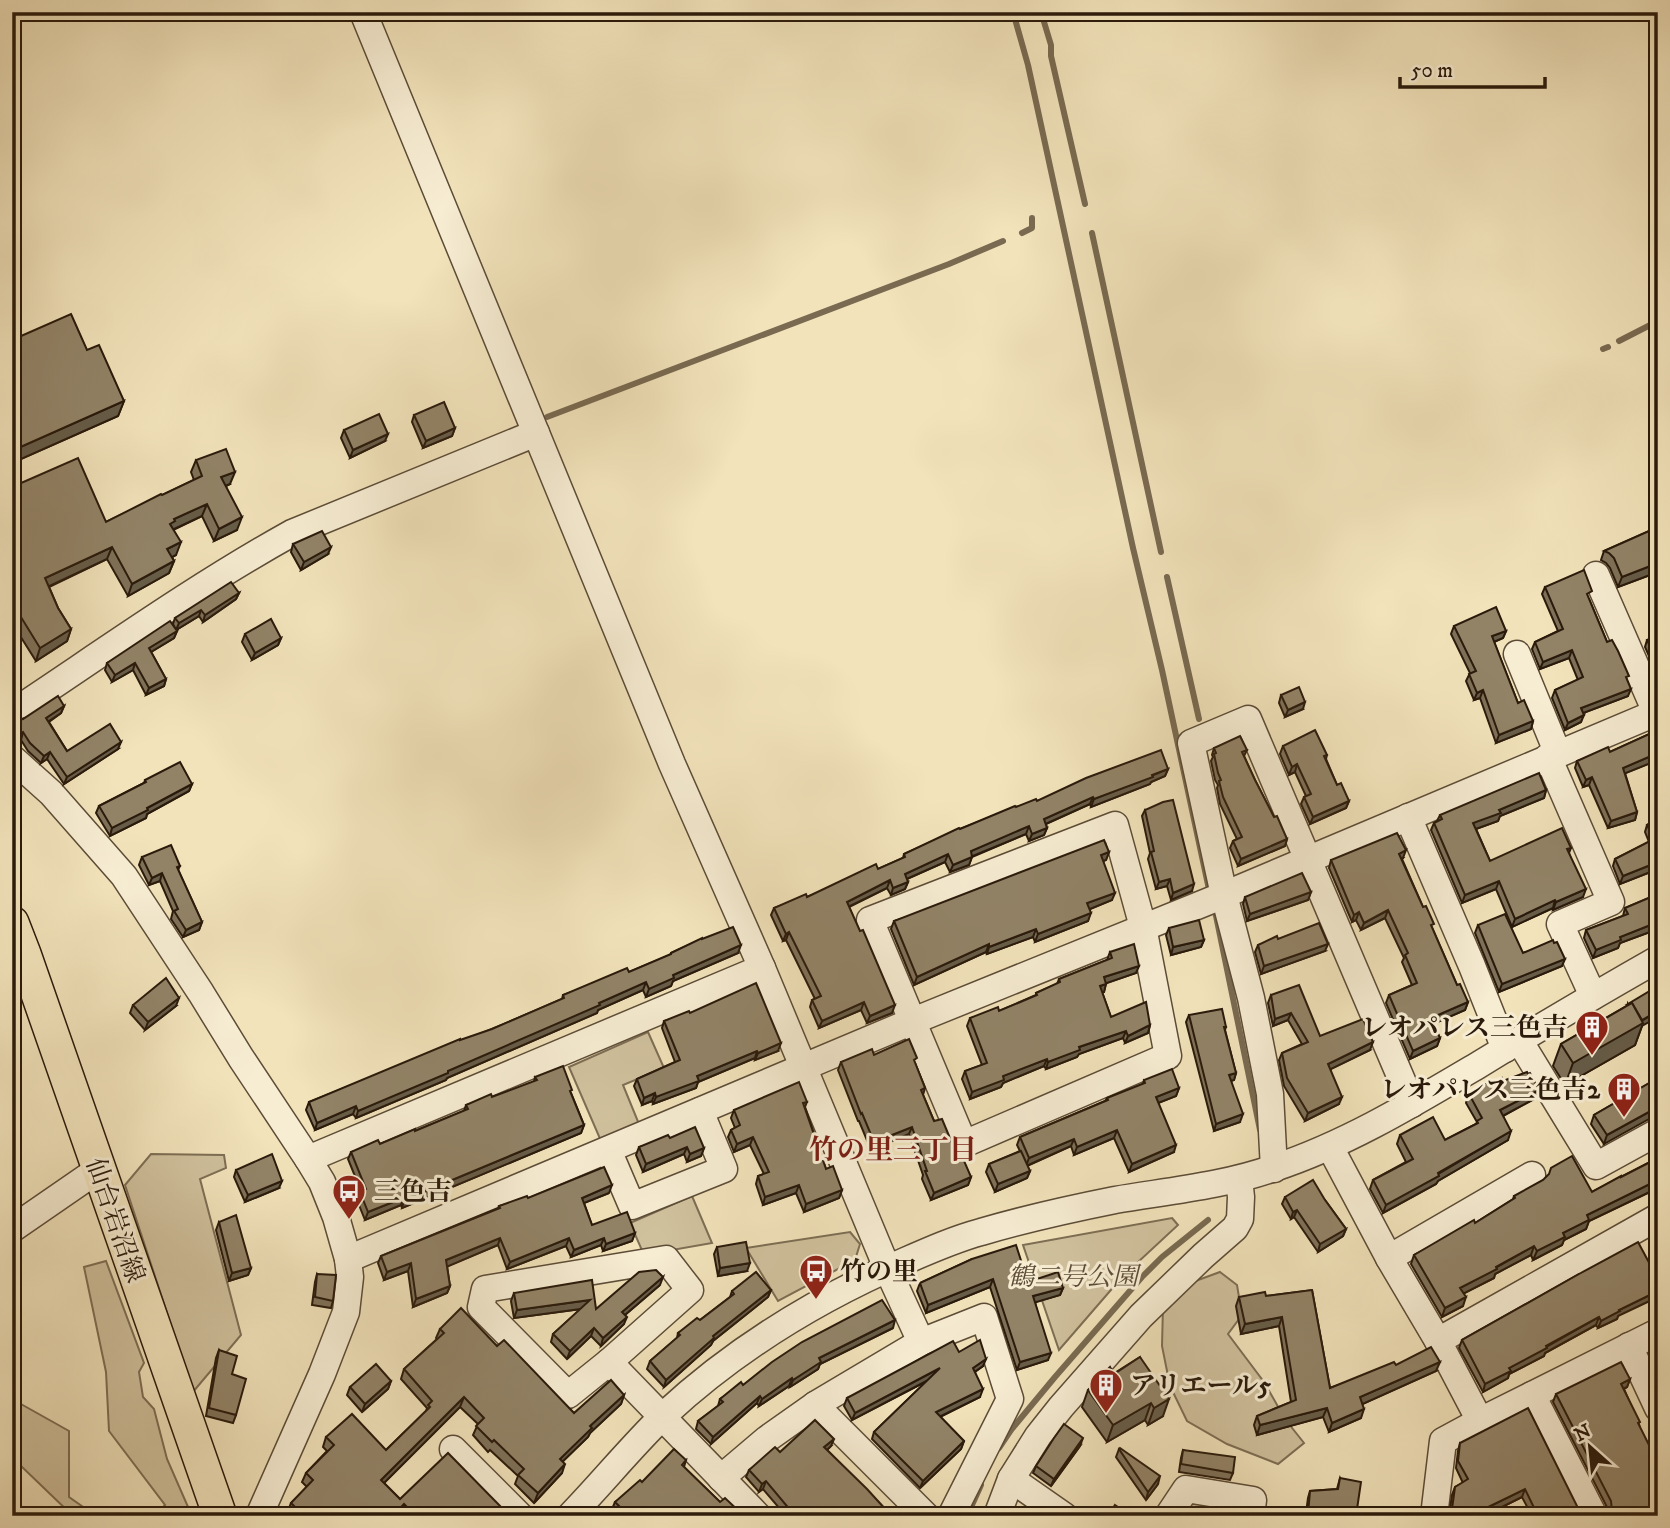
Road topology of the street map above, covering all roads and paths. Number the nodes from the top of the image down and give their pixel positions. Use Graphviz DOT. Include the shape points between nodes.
graph roads {
  1 [pos="363,12"];
  2 [pos="536,433"];
  3 [pos="1596,575"];
  4 [pos="1517,654"];
  5 [pos="12,713"];
  6 [pos="1657,714"];
  7 [pos="1553,755"];
  8 [pos="12,758"];
  9 [pos="1408,817"];
  10 [pos="1308,858"];
  11 [pos="1216,898"];
  12 [pos="12,923"];
  13 [pos="1143,927"];
  14 [pos="1658,959"];
  15 [pos="762,968"];
  16 [pos="1593,996"];
  17 [pos="913,1021"];
  18 [pos="1512,1045"];
  19 [pos="804,1068"];
  20 [pos="1412,1104"];
  21 [pos="700,1111"];
  22 [pos="1658,1132"];
  23 [pos="1330,1147"];
  24 [pos="608,1150"];
  25 [pos="308,1159"];
  26 [pos="1274,1168"];
  27 [pos="99,1169"];
  28 [pos="1532,1175"];
  29 [pos="1239,1179"];
  30 [pos="1658,1217"];
  31 [pos="12,1229"];
  32 [pos="1389,1258"];
  33 [pos="348,1259"];
  34 [pos="887,1269"];
  35 [pos="1658,1332"];
  36 [pos="1438,1341"];
  37 [pos="921,1342"];
  38 [pos="1629,1346"];
  39 [pos="609,1362"];
  40 [pos="1532,1395"];
  41 [pos="815,1405"];
  42 [pos="1658,1408"];
  43 [pos="662,1417"];
  44 [pos="1480,1421"];
  45 [pos="453,1449"];
  46 [pos="721,1478"];
  47 [pos="1011,1479"];
  48 [pos="585,1510"];
  49 [pos="220,1516"];
  50 [pos="259,1516"];
  51 [pos="520,1516"];
  52 [pos="758,1516"];
  53 [pos="926,1516"];
  54 [pos="951,1516"];
  55 [pos="997,1516"];
  56 [pos="1064,1516"];
  57 [pos="1168,1516"];
  58 [pos="1251,1516"];
  59 [pos="1434,1516"];
  60 [pos="1594,1516"];
  1 -- 2 [label="street"];
  2 -- 5 [label="street" via="292,533"];
  2 -- 15 [label="street" via="677,777"];
  3 -- 6 [label="street"];
  4 -- 7 [label="street"];
  6 -- 7 [label="street"];
  7 -- 9 [label="street"];
  7 -- 16 [label="street" via="1611,902 1560,924"];
  8 -- 25 [label="street" via="51,793 124,876"];
  9 -- 10 [label="street"];
  9 -- 18 [label="street"];
  10 -- 11 [label="street"];
  10 -- 11 [label="street" via="1248,719 1192,743"];
  10 -- 20 [label="street"];
  11 -- 13 [label="street"];
  11 -- 26 [label="street" via="1251,998 1270,1094"];
  12 -- 27 [label="main road, 仙台岩沼線"];
  13 -- 17 [label="street"];
  13 -- 17 [label="street" via="1115,825 870,920"];
  13 -- 17 [label="street" via="1168,1056 964,1144"];
  14 -- 16 [label="street"];
  15 -- 19 [label="street"];
  15 -- 25 [label="street"];
  16 -- 18 [label="street"];
  17 -- 19 [label="street"];
  18 -- 20 [label="street"];
  18 -- 22 [label="street" via="1596,1166"];
  19 -- 21 [label="street"];
  19 -- 34 [label="street"];
  20 -- 23 [label="street"];
  21 -- 24 [label="street"];
  21 -- 24 [label="street" via="724,1169 632,1206"];
  23 -- 26 [label="street"];
  23 -- 32 [label="street"];
  24 -- 33 [label="street"];
  25 -- 33 [label="street" via="336,1217"];
  26 -- 29 [label="street"];
  27 -- 31 [label="street"];
  27 -- 49 [label="main road, 仙台岩沼線"];
  28 -- 32 [label="street"];
  29 -- 34 [label="street" via="1115,1200 979,1232"];
  29 -- 47 [label="street" via="1240,1219 1235,1228 1140,1316 1061,1406"];
  30 -- 36 [label="street"];
  32 -- 36 [label="street"];
  33 -- 50 [label="street" via="351,1277 346,1312"];
  34 -- 37 [label="street"];
  34 -- 43 [label="street" via="778,1328"];
  35 -- 38 [label="street"];
  36 -- 44 [label="street"];
  37 -- 41 [label="street"];
  37 -- 54 [label="street" via="984,1317 1010,1399"];
  38 -- 40 [label="street"];
  38 -- 42 [label="street"];
  39 -- 39 [label="street" via="568,1395 481,1307 485,1289 666,1259 690,1290"];
  39 -- 43 [label="street"];
  40 -- 44 [label="street"];
  40 -- 60 [label="street"];
  41 -- 46 [label="street"];
  41 -- 53 [label="street"];
  43 -- 46 [label="street"];
  43 -- 48 [label="street"];
  44 -- 59 [label="street" via="1443,1441"];
  45 -- 51 [label="street"];
  46 -- 52 [label="street"];
  47 -- 55 [label="street"];
  47 -- 56 [label="street"];
  57 -- 58 [label="street" via="1186,1489 1253,1500"];
}
